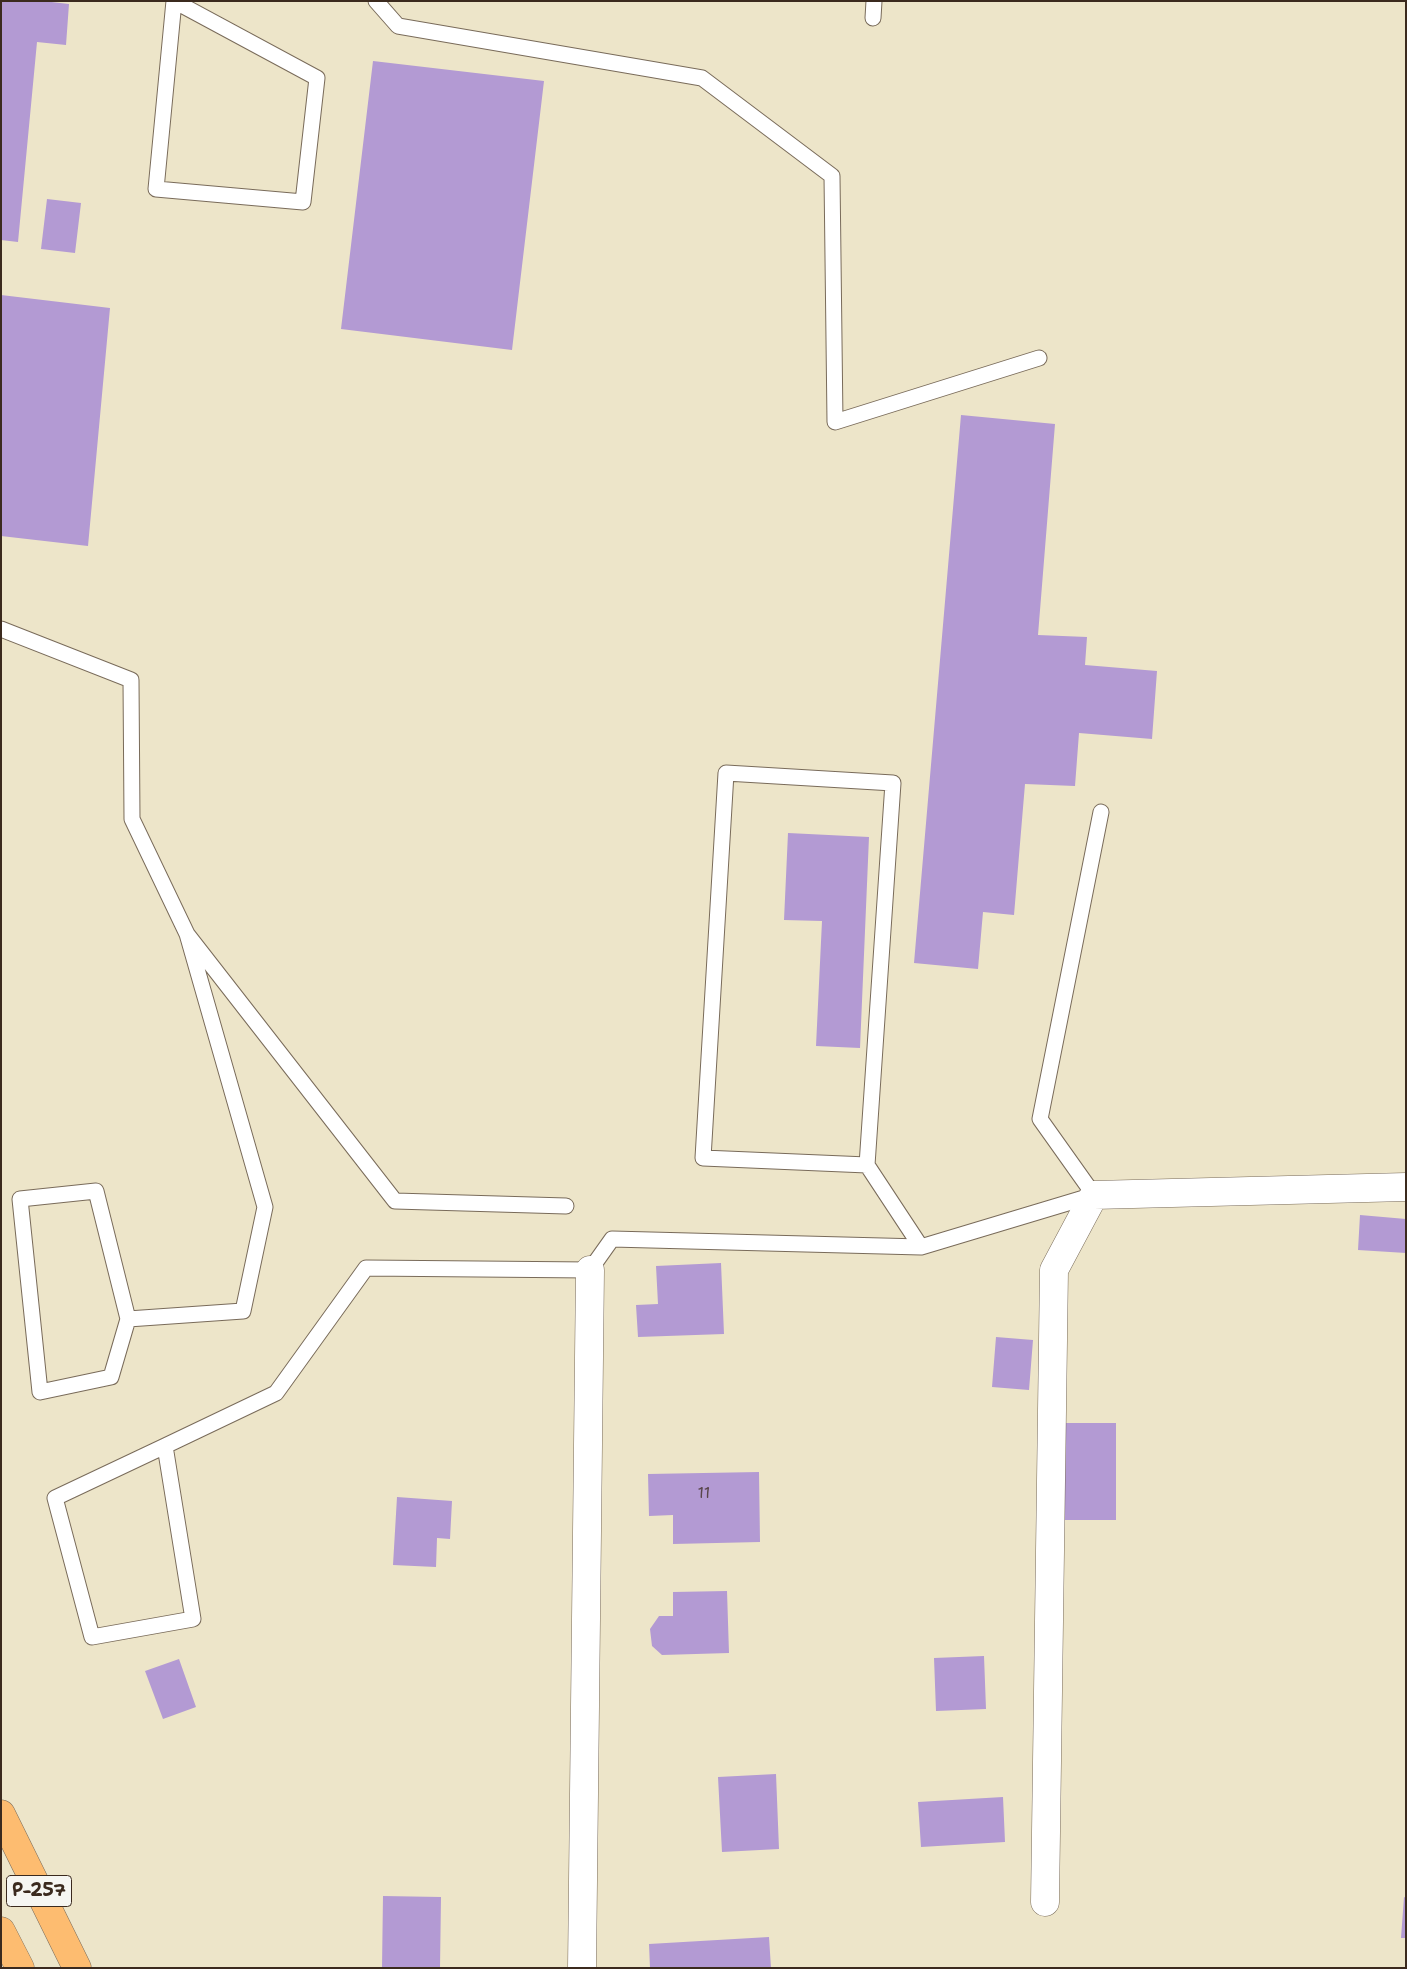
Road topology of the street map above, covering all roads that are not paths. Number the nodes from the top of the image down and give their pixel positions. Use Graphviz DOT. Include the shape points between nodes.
graph roads {
  1 [pos="174,1"];
  2 [pos="376,1"];
  3 [pos="874,1"];
  4 [pos="873,18"];
  5 [pos="1039,358"];
  6 [pos="1,629"];
  7 [pos="1101,812"];
  8 [pos="187,934"];
  9 [pos="867,1165"];
  10 [pos="1406,1186"];
  11 [pos="1094,1195"];
  12 [pos="566,1206"];
  13 [pos="921,1247"];
  14 [pos="590,1270"];
  15 [pos="128,1319"];
  16 [pos="165,1446"];
  17 [pos="1,1814"];
  18 [pos="1045,1902"];
  19 [pos="1,1931"];
  20 [pos="20,1968"];
  21 [pos="77,1968"];
  22 [pos="582,1968"];
  1 -- 1 [label="lane" via="317,78 303,202 156,189"];
  2 -- 5 [label="lane" via="398,26 702,78 832,176 835,422"];
  3 -- 4 [label="lane"];
  6 -- 8 [label="lane" via="131,680 132,819"];
  7 -- 11 [label="lane" via="1040,1119"];
  8 -- 12 [label="lane" via="395,1201"];
  8 -- 15 [label="lane" via="265,1207 244,1311"];
  9 -- 9 [label="lane" via="893,782 726,774 704,1158"];
  9 -- 13 [label="lane"];
  10 -- 11 [label="street"];
  11 -- 13 [label="lane"];
  11 -- 18 [label="street" via="1054,1270"];
  13 -- 14 [label="lane" via="612,1239"];
  14 -- 16 [label="lane" via="366,1268 276,1393"];
  14 -- 22 [label="street"];
  15 -- 15 [label="lane" via="110,1377 40,1392 20,1200 96,1191"];
  16 -- 16 [label="lane" via="193,1618 92,1637 55,1498"];
  17 -- 21 [label="highway, Р-257"];
  19 -- 20 [label="highway, Р-257"];
}
